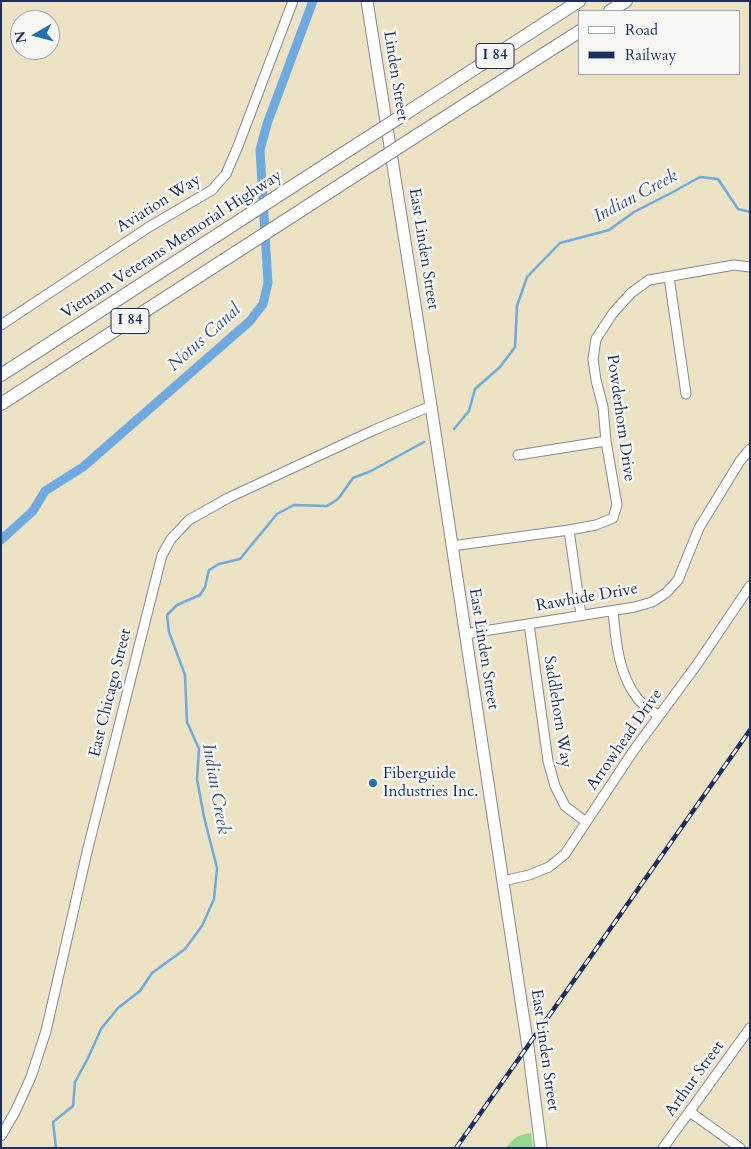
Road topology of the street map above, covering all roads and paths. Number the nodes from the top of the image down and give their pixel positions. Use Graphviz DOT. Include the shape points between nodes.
graph roads {
  1 [pos="293,1"];
  2 [pos="367,1"];
  3 [pos="579,1"];
  4 [pos="626,1"];
  5 [pos="612,10"];
  6 [pos="578,32"];
  7 [pos="392,156"];
  8 [pos="750,267"];
  9 [pos="669,277"];
  10 [pos="1,325"];
  11 [pos="1,375"];
  12 [pos="686,394"];
  13 [pos="1,404"];
  14 [pos="431,406"];
  15 [pos="606,441"];
  16 [pos="750,449"];
  17 [pos="518,454"];
  18 [pos="569,530"];
  19 [pos="452,546"];
  20 [pos="750,586"];
  21 [pos="613,611"];
  22 [pos="582,615"];
  23 [pos="528,624"];
  24 [pos="464,634"];
  25 [pos="658,716"];
  26 [pos="586,822"];
  27 [pos="503,881"];
  28 [pos="750,1028"];
  29 [pos="690,1112"];
  30 [pos="1,1136"];
  31 [pos="541,1148"];
  32 [pos="664,1148"];
  33 [pos="740,1148"];
  1 -- 10 [label="street, Aviation Way" via="226,174 212,190 149,227"];
  2 -- 7 [label="main road, Linden Street"];
  3 -- 11 [label="highway, Vietnam Veterans Memorial Highway / I 84, bridge"];
  4 -- 5 [label="highway"];
  6 -- 13 [label="highway, I 84, bridge"];
  7 -- 14 [label="main road, East Linden Street"];
  8 -- 9 [label="street, Powderhorn Drive" via="734,265"];
  9 -- 12 [label="street"];
  9 -- 15 [label="street, Powderhorn Drive" via="649,280 631,293 596,339 593,359"];
  14 -- 19 [label="main road, East Linden Street"];
  14 -- 30 [label="street, East Chicago Street" via="228,498 189,520 166,547 87,852 46,1031 31,1077"];
  15 -- 17 [label="street"];
  15 -- 18 [label="street, Powderhorn Drive" via="617,505 613,518"];
  16 -- 21 [label="street, Rawhide Drive" via="699,528 678,580 652,602"];
  18 -- 19 [label="street, Powderhorn Drive"];
  18 -- 22 [label="street"];
  19 -- 24 [label="main road, East Linden Street"];
  20 -- 25 [label="street, Arrowhead Drive"];
  21 -- 22 [label="street, Rawhide Drive"];
  21 -- 25 [label="street" via="626,681 639,700"];
  22 -- 23 [label="street, Rawhide Drive"];
  23 -- 24 [label="street, Rawhide Drive"];
  23 -- 26 [label="street, Saddlehorn Way" via="548,761 555,786 566,806"];
  24 -- 27 [label="main road, East Linden Street"];
  25 -- 26 [label="street, Arrowhead Drive"];
  26 -- 27 [label="street, Arrowhead Drive" via="565,854 549,867"];
  27 -- 31 [label="main road, East Linden Street"];
  28 -- 29 [label="street, Arthur Street"];
  29 -- 32 [label="street, Arthur Street"];
  29 -- 33 [label="street"];
}
